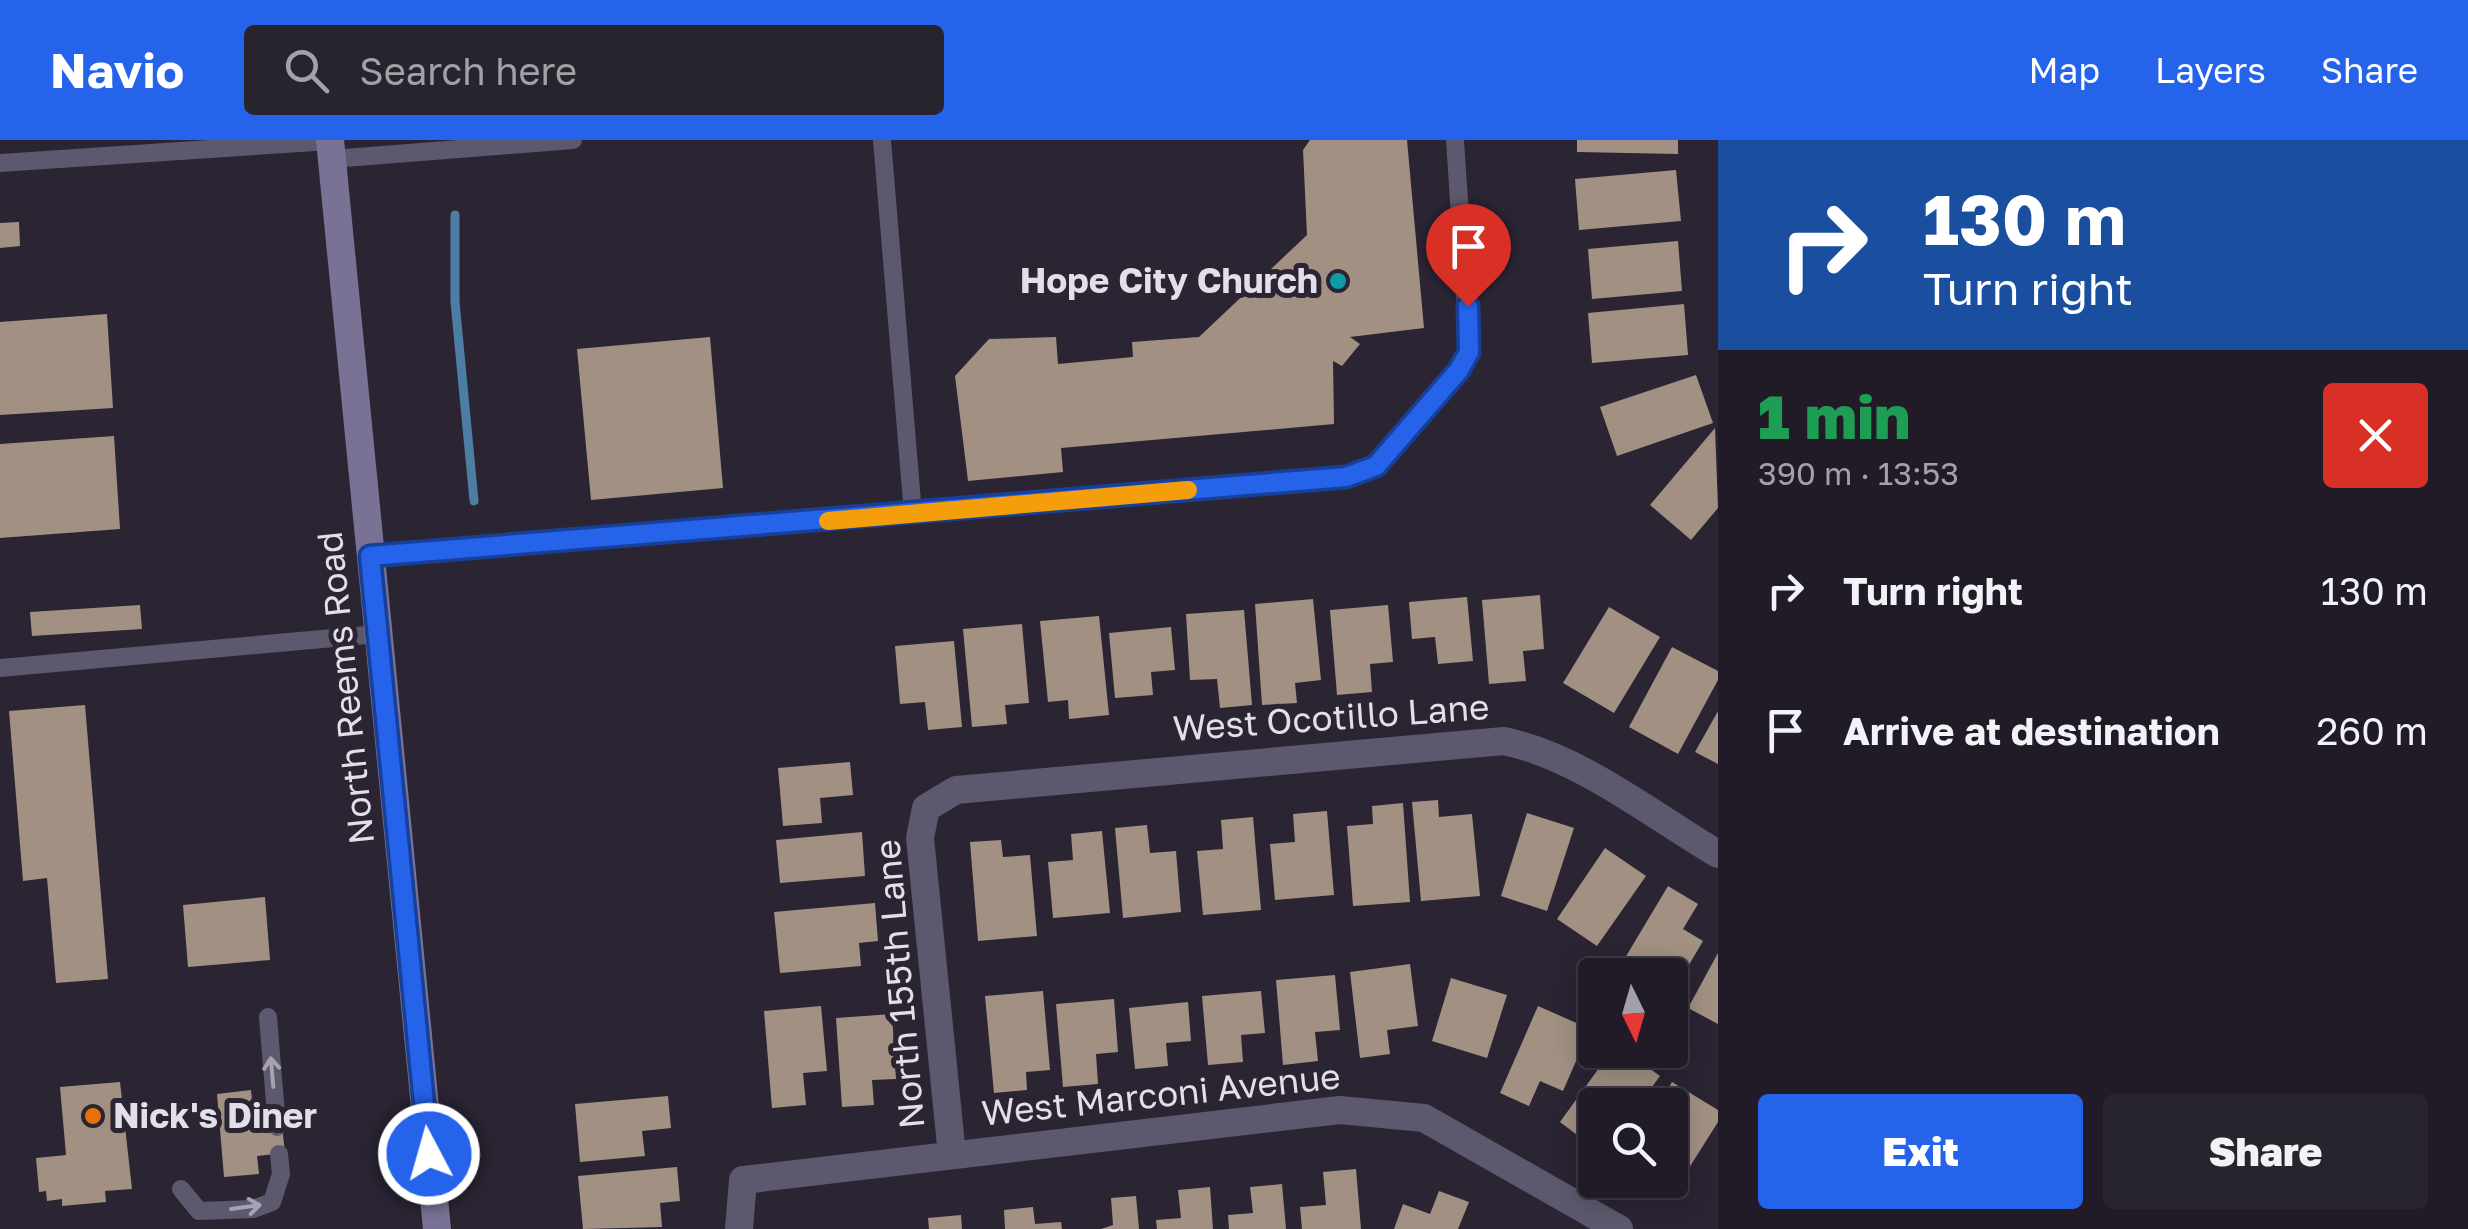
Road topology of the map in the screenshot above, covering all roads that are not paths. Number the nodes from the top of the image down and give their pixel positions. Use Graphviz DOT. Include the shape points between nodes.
graph roads {
  1 [pos="573,140"];
  2 [pos="882,140"];
  3 [pos="1455,140"];
  4 [pos="331,146"];
  5 [pos="0,163"];
  6 [pos="913,514"];
  7 [pos="370,556"];
  8 [pos="378,634"];
  9 [pos="0,668"];
  10 [pos="926,808"];
  11 [pos="1718,854"];
  12 [pos="268,1017"];
  13 [pos="277,1127"];
  14 [pos="279,1154"];
  15 [pos="952,1155"];
  16 [pos="181,1189"];
  17 [pos="437,1229"];
  18 [pos="738,1229"];
  19 [pos="1618,1229"];
  1 -- 4 [label="lane"];
  2 -- 6 [label="lane"];
  3 -- 6 [label="lane" via="1469,352 1376,466 1346,477"];
  4 -- 5 [label="lane"];
  4 -- 7 [label="main road, North Reems Road"];
  6 -- 7 [label="lane"];
  7 -- 8 [label="main road, North Reems Road"];
  8 -- 9 [label="lane"];
  8 -- 17 [label="main road, North Reems Road"];
  10 -- 11 [label="street, West Ocotillo Lane" via="956,790 1504,742 1529,746 1596,780"];
  10 -- 15 [label="street, North 155th Lane" via="920,838"];
  13 -- 12 [label="lane, one-way"];
  16 -- 14 [label="lane, one-way" via="199,1212 253,1209 272,1202"];
  15 -- 18 [label="street, West Marconi Avenue" via="743,1180"];
  15 -- 19 [label="street, West Marconi Avenue" via="1340,1110 1424,1118"];
}
